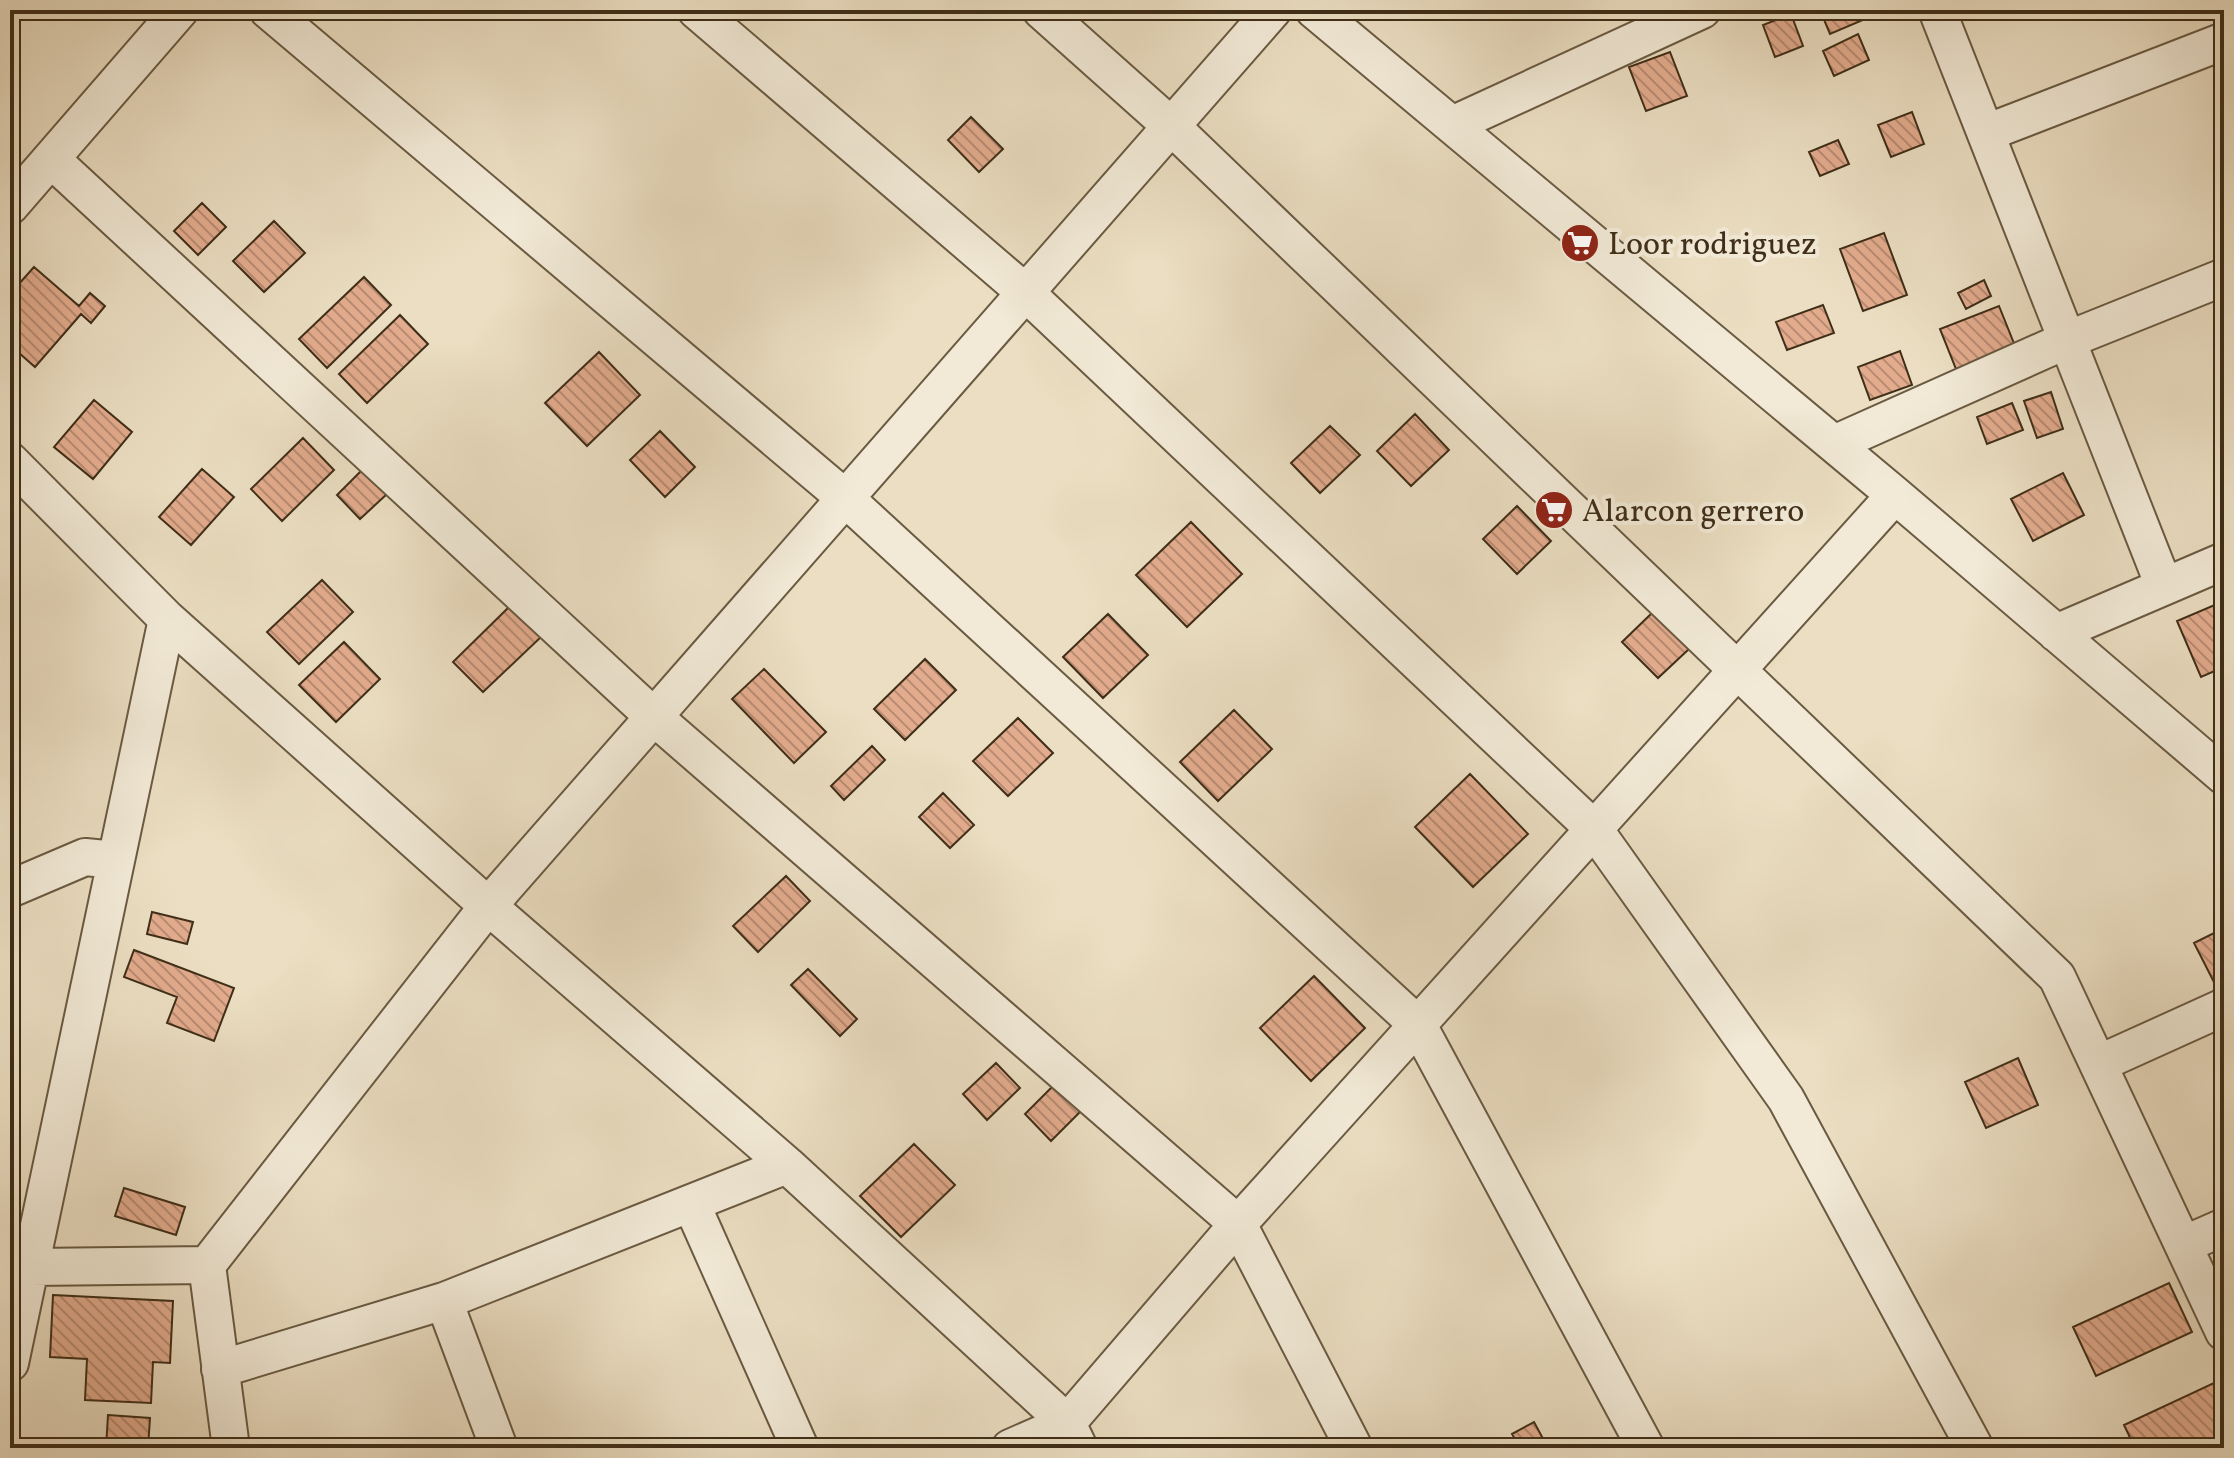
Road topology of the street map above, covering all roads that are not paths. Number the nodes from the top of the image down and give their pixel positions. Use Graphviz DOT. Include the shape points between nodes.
graph roads {
  1 [pos="180,10"];
  2 [pos="268,10"];
  3 [pos="696,10"];
  4 [pos="1041,10"];
  5 [pos="1273,10"];
  6 [pos="1314,10"];
  7 [pos="1702,10"];
  8 [pos="1937,10"];
  9 [pos="2224,41"];
  10 [pos="1452,125"];
  11 [pos="1171,126"];
  12 [pos="1986,133"];
  13 [pos="51,159"];
  14 [pos="10,206"];
  15 [pos="2224,277"];
  16 [pos="1026,293"];
  17 [pos="2067,340"];
  18 [pos="1834,444"];
  19 [pos="10,461"];
  20 [pos="1895,495"];
  21 [pos="845,498"];
  22 [pos="2224,561"];
  23 [pos="2164,586"];
  24 [pos="167,619"];
  25 [pos="2056,633"];
  26 [pos="1739,669"];
  27 [pos="654,717"];
  28 [pos="2224,776"];
  29 [pos="1594,829"];
  30 [pos="116,860"];
  31 [pos="10,889"];
  32 [pos="488,906"];
  33 [pos="2224,1007"];
  34 [pos="1418,1025"];
  35 [pos="2098,1064"];
  36 [pos="787,1165"];
  37 [pos="691,1203"];
  38 [pos="1238,1224"];
  39 [pos="2224,1227"];
  40 [pos="2183,1245"];
  41 [pos="207,1265"];
  42 [pos="21,1271"];
  43 [pos="444,1301"];
  44 [pos="2224,1332"];
  45 [pos="10,1363"];
  46 [pos="220,1369"];
  47 [pos="1073,1436"];
  48 [pos="231,1448"];
  49 [pos="499,1448"];
  50 [pos="800,1448"];
  51 [pos="1010,1448"];
  52 [pos="1354,1448"];
  53 [pos="1646,1448"];
  54 [pos="1975,1448"];
  1 -- 13 [label="street"];
  2 -- 21 [label="street"];
  3 -- 16 [label="street"];
  4 -- 11 [label="street"];
  5 -- 11 [label="street"];
  6 -- 10 [label="street"];
  7 -- 10 [label="street"];
  8 -- 12 [label="street"];
  9 -- 12 [label="street"];
  10 -- 18 [label="street"];
  11 -- 16 [label="street"];
  11 -- 26 [label="street"];
  12 -- 17 [label="street"];
  13 -- 14 [label="street"];
  13 -- 27 [label="street"];
  15 -- 17 [label="street"];
  16 -- 21 [label="street"];
  16 -- 29 [label="street"];
  17 -- 18 [label="street"];
  17 -- 23 [label="street"];
  18 -- 20 [label="street"];
  19 -- 24 [label="street"];
  20 -- 25 [label="street"];
  20 -- 26 [label="street"];
  21 -- 27 [label="street"];
  21 -- 34 [label="street"];
  22 -- 23 [label="street"];
  23 -- 25 [label="street"];
  24 -- 30 [label="street"];
  24 -- 32 [label="street"];
  25 -- 28 [label="street"];
  26 -- 29 [label="street"];
  26 -- 35 [label="street" via="2057,977"];
  27 -- 32 [label="street"];
  27 -- 38 [label="street"];
  29 -- 34 [label="street"];
  29 -- 54 [label="street" via="1786,1099"];
  30 -- 31 [label="street" via="85,857"];
  30 -- 42 [label="street"];
  32 -- 36 [label="street"];
  32 -- 41 [label="street"];
  33 -- 35 [label="street"];
  34 -- 38 [label="street"];
  34 -- 53 [label="street"];
  35 -- 40 [label="street"];
  36 -- 37 [label="street"];
  36 -- 47 [label="street"];
  37 -- 43 [label="street"];
  37 -- 50 [label="street"];
  38 -- 47 [label="street"];
  38 -- 52 [label="street"];
  39 -- 40 [label="street"];
  40 -- 44 [label="street"];
  41 -- 42 [label="street"];
  41 -- 46 [label="street"];
  42 -- 45 [label="street"];
  43 -- 46 [label="street"];
  43 -- 49 [label="street"];
  46 -- 48 [label="street"];
  47 -- 51 [label="street"];
}
